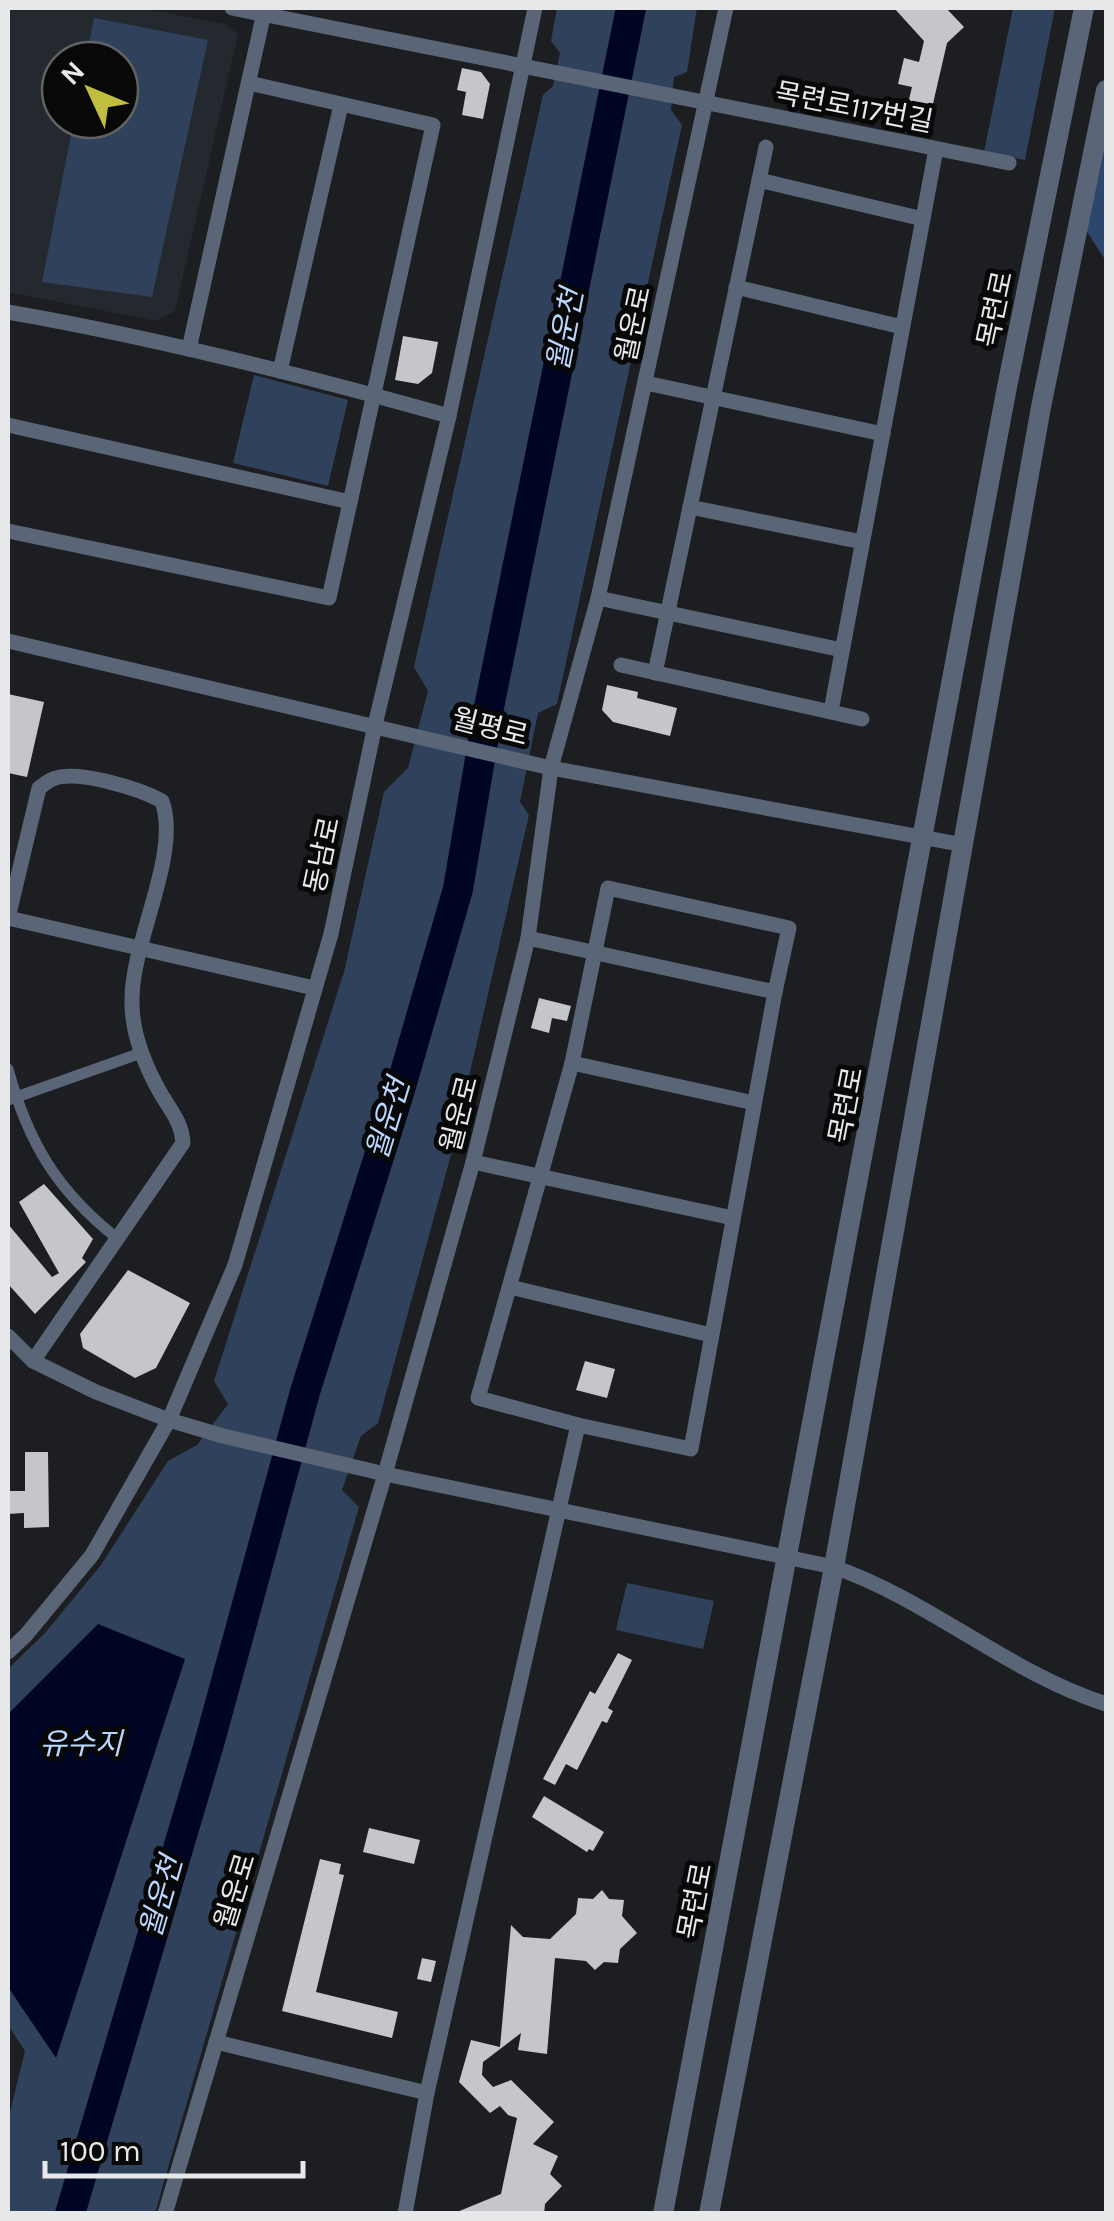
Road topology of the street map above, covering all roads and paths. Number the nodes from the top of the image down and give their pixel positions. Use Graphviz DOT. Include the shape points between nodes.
graph roads {
  1 [pos="232,8"];
  2 [pos="535,8"];
  3 [pos="726,8"];
  4 [pos="1084,8"];
  5 [pos="265,11"];
  6 [pos="523,66"];
  7 [pos="249,83"];
  8 [pos="1106,90"];
  9 [pos="706,102"];
  10 [pos="341,105"];
  11 [pos="766,147"];
  12 [pos="936,148"];
  13 [pos="1009,164"];
  14 [pos="759,180"];
  15 [pos="922,219"];
  16 [pos="736,287"];
  17 [pos="8,312"];
  18 [pos="902,327"];
  19 [pos="189,349"];
  20 [pos="280,371"];
  21 [pos="646,383"];
  22 [pos="374,395"];
  23 [pos="712,400"];
  24 [pos="449,416"];
  25 [pos="8,425"];
  26 [pos="882,434"];
  27 [pos="350,502"];
  28 [pos="690,507"];
  29 [pos="8,532"];
  30 [pos="862,542"];
  31 [pos="598,598"];
  32 [pos="668,613"];
  33 [pos="8,641"];
  34 [pos="842,650"];
  35 [pos="621,665"];
  36 [pos="655,672"];
  37 [pos="831,712"];
  38 [pos="862,718"];
  39 [pos="375,725"];
  40 [pos="551,768"];
  41 [pos="924,838"];
  42 [pos="964,845"];
  43 [pos="8,920"];
  44 [pos="528,938"];
  45 [pos="139,946"];
  46 [pos="596,953"];
  47 [pos="314,988"];
  48 [pos="775,992"];
  49 [pos="142,1052"];
  50 [pos="572,1063"];
  51 [pos="8,1069"];
  52 [pos="11,1099"];
  53 [pos="754,1103"];
  54 [pos="473,1162"];
  55 [pos="541,1178"];
  56 [pos="733,1218"];
  57 [pos="118,1239"];
  58 [pos="510,1287"];
  59 [pos="711,1335"];
  60 [pos="8,1336"];
  61 [pos="32,1361"];
  62 [pos="170,1420"];
  63 [pos="578,1426"];
  64 [pos="385,1474"];
  65 [pos="560,1510"];
  66 [pos="788,1558"];
  67 [pos="834,1567"];
  68 [pos="8,1652"];
  69 [pos="1106,1704"];
  70 [pos="216,2042"];
  71 [pos="428,2093"];
  72 [pos="166,2214"];
  73 [pos="405,2214"];
  74 [pos="662,2214"];
  75 [pos="710,2214"];
  1 -- 5 [label="street, 목련로117번길"];
  2 -- 6 [label="street, 동남로"];
  3 -- 9 [label="street, 월운로"];
  4 -- 41 [label="street, 목련로"];
  5 -- 6 [label="street, 목련로117번길"];
  5 -- 7 [label="street"];
  6 -- 9 [label="street, 목련로117번길"];
  6 -- 24 [label="street, 동남로"];
  7 -- 10 [label="street"];
  7 -- 19 [label="street"];
  8 -- 42 [label="street" via="1041,407"];
  9 -- 12 [label="street, 목련로117번길"];
  9 -- 21 [label="street, 월운로"];
  10 -- 20 [label="street"];
  10 -- 22 [label="street" via="433,125"];
  11 -- 14 [label="street"];
  12 -- 13 [label="street, 목련로117번길"];
  12 -- 15 [label="street"];
  14 -- 15 [label="street"];
  14 -- 16 [label="street"];
  15 -- 18 [label="street"];
  16 -- 18 [label="street"];
  16 -- 23 [label="street"];
  17 -- 19 [label="street"];
  18 -- 26 [label="street"];
  19 -- 20 [label="street"];
  20 -- 22 [label="street"];
  21 -- 23 [label="street"];
  21 -- 31 [label="street, 월운로"];
  22 -- 24 [label="street"];
  22 -- 27 [label="street"];
  23 -- 26 [label="street"];
  23 -- 28 [label="street"];
  24 -- 39 [label="street, 동남로"];
  25 -- 27 [label="street"];
  26 -- 30 [label="street"];
  27 -- 29 [label="street" via="329,598"];
  28 -- 30 [label="street"];
  28 -- 32 [label="street"];
  30 -- 34 [label="street"];
  31 -- 32 [label="street"];
  31 -- 40 [label="street, 월운로"];
  32 -- 34 [label="street"];
  32 -- 36 [label="street"];
  33 -- 39 [label="street, 월평로"];
  34 -- 37 [label="street"];
  35 -- 36 [label="street"];
  36 -- 37 [label="street"];
  37 -- 38 [label="street"];
  39 -- 40 [label="street, 월평로"];
  39 -- 47 [label="street, 동남로"];
  40 -- 41 [label="street, 월평로"];
  40 -- 44 [label="street, 월운로"];
  41 -- 42 [label="street, 월평로"];
  41 -- 66 [label="street, 목련로"];
  42 -- 67 [label="street"];
  43 -- 45 [label="street"];
  43 -- 45 [label="street" via="39,788 72,776 142,790 162,801 166,840"];
  44 -- 46 [label="street"];
  44 -- 54 [label="street, 월운로"];
  45 -- 47 [label="street"];
  45 -- 49 [label="street" via="132,999"];
  46 -- 48 [label="street"];
  46 -- 48 [label="street" via="608,888 789,928"];
  46 -- 50 [label="street"];
  47 -- 62 [label="street, 동남로" via="235,1264"];
  48 -- 53 [label="street"];
  49 -- 52 [label="street"];
  49 -- 57 [label="street" via="183,1143"];
  50 -- 53 [label="street"];
  50 -- 55 [label="street"];
  51 -- 52 [label="street"];
  52 -- 57 [label="street" via="54,1176"];
  53 -- 56 [label="street"];
  54 -- 55 [label="street"];
  54 -- 64 [label="street, 월운로"];
  55 -- 56 [label="street"];
  55 -- 58 [label="street"];
  56 -- 59 [label="street"];
  57 -- 61 [label="street"];
  58 -- 59 [label="street"];
  58 -- 63 [label="street" via="478,1398"];
  59 -- 63 [label="street" via="690,1449"];
  60 -- 61 [label="street"];
  61 -- 62 [label="street"];
  62 -- 64 [label="street"];
  62 -- 68 [label="street, 동남로" via="92,1555"];
  63 -- 65 [label="street"];
  64 -- 65 [label="street"];
  64 -- 70 [label="street, 월운로"];
  65 -- 66 [label="street"];
  65 -- 71 [label="street"];
  66 -- 67 [label="street"];
  66 -- 74 [label="street, 목련로"];
  67 -- 69 [label="street" via="874,1582 1032,1673"];
  67 -- 75 [label="street"];
  70 -- 71 [label="street"];
  70 -- 72 [label="street, 월운로"];
  71 -- 73 [label="street"];
}
